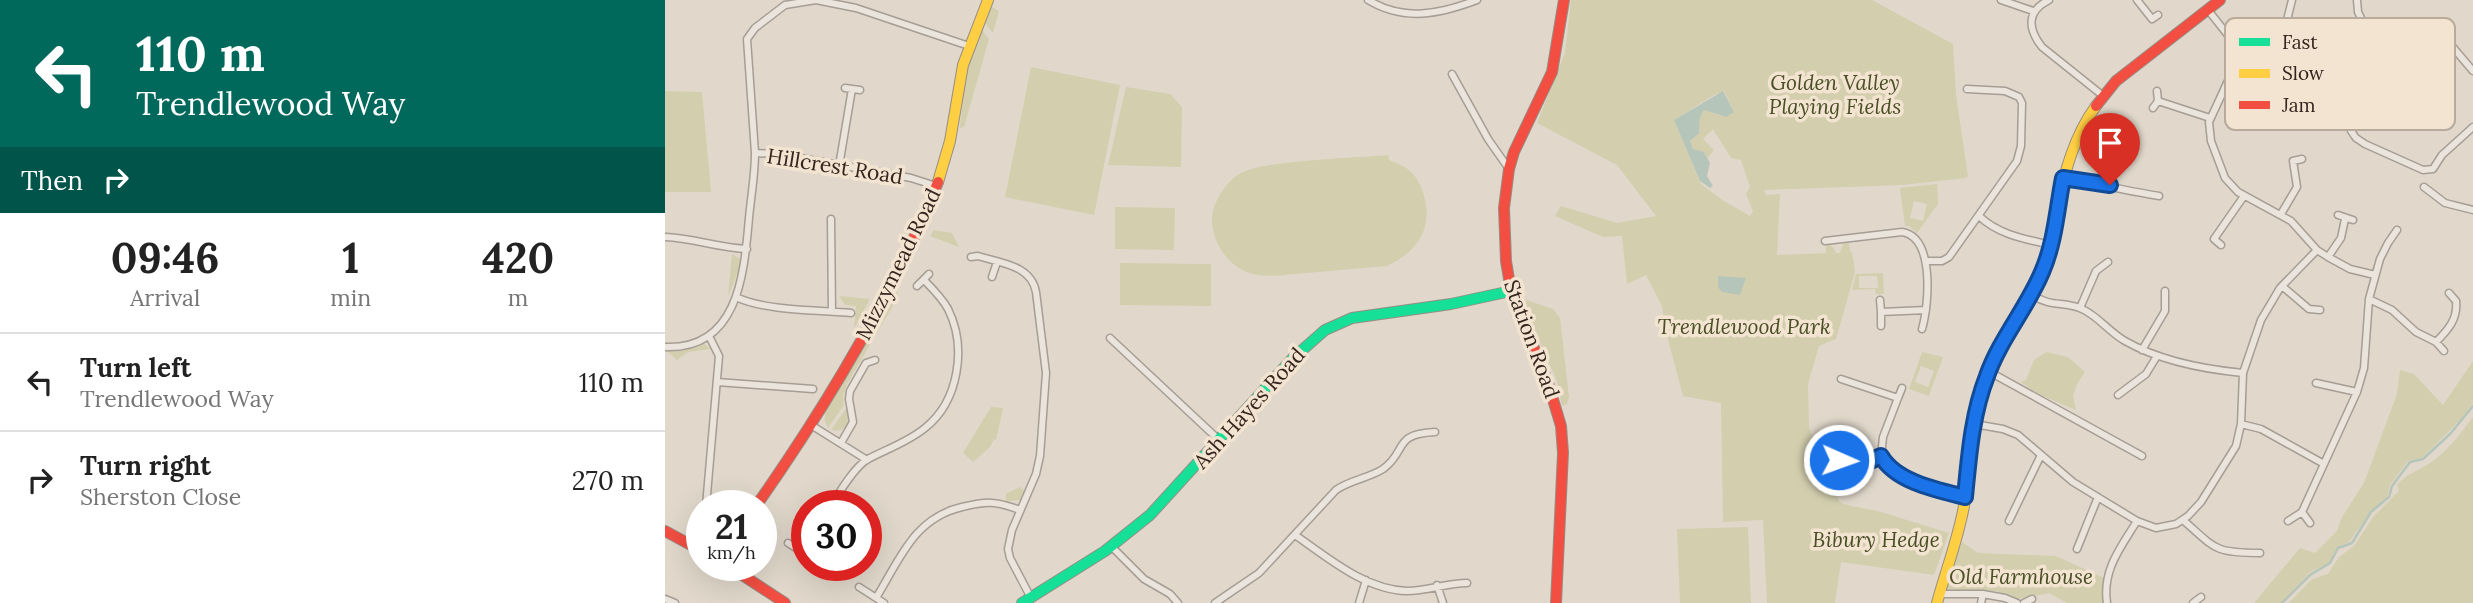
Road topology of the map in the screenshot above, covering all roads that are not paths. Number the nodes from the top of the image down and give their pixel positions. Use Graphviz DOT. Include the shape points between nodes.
graph roads {
  1 [pos="811,0"];
  2 [pos="988,0"];
  3 [pos="1369,0"];
  4 [pos="1477,0"];
  5 [pos="1564,0"];
  6 [pos="2001,0"];
  7 [pos="2049,0"];
  8 [pos="2137,0"];
  9 [pos="2220,0"];
  10 [pos="2292,0"];
  11 [pos="2357,0"];
  12 [pos="2208,10"];
  13 [pos="2033,11"];
  14 [pos="2158,15"];
  15 [pos="2288,18"];
  16 [pos="2359,18"];
  17 [pos="2225,32"];
  18 [pos="969,46"];
  19 [pos="2455,50"];
  20 [pos="2473,71"];
  21 [pos="1453,74"];
  22 [pos="2225,87"];
  23 [pos="852,89"];
  24 [pos="1967,89"];
  25 [pos="2157,91"];
  26 [pos="2102,95"];
  27 [pos="2158,101"];
  28 [pos="2153,108"];
  29 [pos="2210,118"];
  30 [pos="2473,127"];
  31 [pos="2351,130"];
  32 [pos="755,153"];
  33 [pos="2302,159"];
  34 [pos="839,166"];
  35 [pos="1509,169"];
  36 [pos="2429,171"];
  37 [pos="2063,178"];
  38 [pos="936,186"];
  39 [pos="2150,194"];
  40 [pos="2159,196"];
  41 [pos="2244,196"];
  42 [pos="2148,205"];
  43 [pos="2473,210"];
  44 [pos="2281,214"];
  45 [pos="1979,216"];
  46 [pos="2345,218"];
  47 [pos="831,219"];
  48 [pos="2397,230"];
  49 [pos="665,237"];
  50 [pos="2391,237"];
  51 [pos="1837,239"];
  52 [pos="1825,241"];
  53 [pos="2398,242"];
  54 [pos="2051,245"];
  55 [pos="2221,245"];
  56 [pos="1837,248"];
  57 [pos="747,250"];
  58 [pos="2317,250"];
  59 [pos="971,257"];
  60 [pos="2328,257"];
  61 [pos="2095,258"];
  62 [pos="1926,261"];
  63 [pos="997,262"];
  64 [pos="2108,262"];
  65 [pos="2100,266"];
  66 [pos="2375,275"];
  67 [pos="992,277"];
  68 [pos="917,286"];
  69 [pos="2282,286"];
  70 [pos="1511,291"];
  71 [pos="2165,291"];
  72 [pos="2449,293"];
  73 [pos="2031,294"];
  74 [pos="736,297"];
  75 [pos="2369,299"];
  76 [pos="1880,300"];
  77 [pos="2175,305"];
  78 [pos="2167,306"];
  79 [pos="2080,308"];
  80 [pos="1926,310"];
  81 [pos="2320,310"];
  82 [pos="832,311"];
  83 [pos="1881,312"];
  84 [pos="851,313"];
  85 [pos="1881,326"];
  86 [pos="1922,329"];
  87 [pos="709,336"];
  88 [pos="1110,338"];
  89 [pos="2436,342"];
  90 [pos="665,347"];
  91 [pos="2141,350"];
  92 [pos="2444,351"];
  93 [pos="2157,356"];
  94 [pos="875,359"];
  95 [pos="1989,371"];
  96 [pos="2243,373"];
  97 [pos="1841,379"];
  98 [pos="717,382"];
  99 [pos="2316,383"];
  100 [pos="1902,388"];
  101 [pos="809,391"];
  102 [pos="2357,392"];
  103 [pos="2118,395"];
  104 [pos="1898,398"];
  105 [pos="1429,423"];
  106 [pos="1974,424"];
  107 [pos="2241,424"];
  108 [pos="811,425"];
  109 [pos="1219,440"];
  110 [pos="841,443"];
  111 [pos="2041,455"];
  112 [pos="1881,456"];
  113 [pos="2142,456"];
  114 [pos="867,460"];
  115 [pos="1839,460"];
  116 [pos="1853,461"];
  117 [pos="2324,464"];
  118 [pos="1850,474"];
  119 [pos="707,490"];
  120 [pos="767,490"];
  121 [pos="842,490"];
  122 [pos="1965,497"];
  123 [pos="2098,497"];
  124 [pos="1020,510"];
  125 [pos="2005,511"];
  126 [pos="2013,511"];
  127 [pos="2302,512"];
  128 [pos="2183,520"];
  129 [pos="2009,521"];
  130 [pos="2137,521"];
  131 [pos="2288,521"];
  132 [pos="2310,523"];
  133 [pos="665,531"];
  134 [pos="1295,535"];
  135 [pos="686,542"];
  136 [pos="1112,547"];
  137 [pos="2077,549"];
  138 [pos="2260,553"];
  139 [pos="1366,580"];
  140 [pos="751,581"];
  141 [pos="1467,583"];
  142 [pos="1437,585"];
  143 [pos="859,587"];
  144 [pos="1983,594"];
  145 [pos="2201,597"];
  146 [pos="876,598"];
  147 [pos="1938,598"];
  148 [pos="665,599"];
  149 [pos="2032,599"];
  150 [pos="1027,600"];
  151 [pos="675,603"];
  152 [pos="785,603"];
  153 [pos="884,603"];
  154 [pos="1178,603"];
  155 [pos="1215,603"];
  156 [pos="1359,603"];
  157 [pos="1443,603"];
  158 [pos="1556,603"];
  159 [pos="1981,603"];
  160 [pos="2017,603"];
  161 [pos="2024,603"];
  162 [pos="2107,603"];
  163 [pos="2193,603"];
  1 -- 18 [label="street, Hillcrest Road" via="845,5"];
  1 -- 32 [label="street, Hillcrest Road" via="785,5 748,37"];
  2 -- 18 [label="street, Mizzymead Road"];
  3 -- 4 [label="street" via="1418,15"];
  5 -- 35 [label="street, Station Road" via="1552,72"];
  6 -- 13 [label="street"];
  7 -- 13 [label="street"];
  8 -- 14 [label="street" via="2152,19"];
  9 -- 12 [label="street"];
  10 -- 15 [label="street"];
  11 -- 16 [label="street" via="2354,13"];
  12 -- 17 [label="street"];
  12 -- 26 [label="street"];
  13 -- 26 [label="street" via="2039,44"];
  18 -- 38 [label="street, Mizzymead Road" via="952,136"];
  19 -- 20 [label="street"];
  21 -- 35 [label="street"];
  22 -- 29 [label="street"];
  23 -- 34 [label="street"];
  24 -- 45 [label="street" via="2008,92 2022,103 2019,157"];
  25 -- 27 [label="street"];
  26 -- 37 [label="street" via="2075,139"];
  27 -- 28 [label="street"];
  27 -- 29 [label="street"];
  29 -- 41 [label="street" via="2210,138 2222,172"];
  30 -- 36 [label="street"];
  31 -- 36 [label="street" via="2361,142"];
  32 -- 34 [label="street, Hillcrest Road"];
  32 -- 57 [label="street"];
  33 -- 44 [label="street" via="2293,161 2297,187"];
  34 -- 38 [label="street, Hillcrest Road"];
  35 -- 70 [label="street, Station Road" via="1505,233"];
  36 -- 43 [label="street" via="2423,189 2445,203"];
  37 -- 39 [label="street"];
  37 -- 54 [label="street"];
  38 -- 108 [label="street, Mizzymead Road" via="865,335"];
  39 -- 40 [label="street"];
  39 -- 42 [label="street"];
  41 -- 44 [label="street"];
  41 -- 55 [label="street" via="2214,239"];
  44 -- 58 [label="street"];
  45 -- 54 [label="street" via="2005,233"];
  45 -- 62 [label="street" via="1948,258"];
  46 -- 60 [label="street" via="2341,239"];
  47 -- 82 [label="street"];
  48 -- 50 [label="street"];
  49 -- 57 [label="street"];
  50 -- 53 [label="street"];
  50 -- 66 [label="street"];
  51 -- 52 [label="street"];
  51 -- 56 [label="street"];
  51 -- 62 [label="street" via="1905,232 1919,243"];
  54 -- 73 [label="street"];
  57 -- 74 [label="street"];
  58 -- 60 [label="street"];
  58 -- 69 [label="street"];
  59 -- 63 [label="street"];
  60 -- 66 [label="street"];
  61 -- 65 [label="street"];
  62 -- 80 [label="street"];
  63 -- 67 [label="street"];
  63 -- 124 [label="street" via="1024,271 1034,284 1046,369 1039,460"];
  64 -- 65 [label="street"];
  65 -- 79 [label="street"];
  66 -- 75 [label="street"];
  68 -- 114 [label="street" via="927,277 955,329 957,361 952,390 926,427"];
  69 -- 81 [label="street" via="2309,309"];
  69 -- 96 [label="street" via="2257,328"];
  70 -- 109 [label="street, Ash Hayes Road" via="1333,324 1289,361"];
  70 -- 158 [label="street, Station Road" via="1561,426"];
  71 -- 78 [label="street"];
  72 -- 89 [label="street" via="2456,301 2456,315"];
  73 -- 79 [label="street" via="2047,304"];
  73 -- 95 [label="street"];
  74 -- 82 [label="street"];
  74 -- 87 [label="street"];
  75 -- 89 [label="street" via="2390,308 2418,334"];
  75 -- 102 [label="street"];
  76 -- 83 [label="street"];
  77 -- 78 [label="street"];
  78 -- 91 [label="street"];
  79 -- 91 [label="street"];
  80 -- 83 [label="street"];
  80 -- 86 [label="street"];
  82 -- 84 [label="street"];
  83 -- 85 [label="street"];
  87 -- 90 [label="street" via="687,346"];
  87 -- 98 [label="street" via="719,353"];
  88 -- 109 [label="street"];
  89 -- 92 [label="street"];
  91 -- 93 [label="street"];
  93 -- 96 [label="street"];
  93 -- 103 [label="street" via="2146,374"];
  94 -- 110 [label="street" via="866,363 850,391 853,422"];
  95 -- 106 [label="street"];
  95 -- 113 [label="street"];
  96 -- 107 [label="street"];
  97 -- 104 [label="street"];
  98 -- 101 [label="street"];
  98 -- 119 [label="street"];
  99 -- 102 [label="street"];
  100 -- 104 [label="street"];
  102 -- 117 [label="street"];
  104 -- 112 [label="street"];
  105 -- 134 [label="street" via="1432,432 1408,437 1382,469 1336,490"];
  106 -- 111 [label="street" via="2014,433"];
  106 -- 122 [label="street"];
  107 -- 117 [label="street" via="2261,429"];
  107 -- 128 [label="street" via="2236,446 2216,481"];
  108 -- 110 [label="street"];
  108 -- 120 [label="street, Mizzymead Road"];
  109 -- 136 [label="street, Ash Hayes Road" via="1180,485"];
  110 -- 114 [label="street"];
  111 -- 123 [label="street"];
  111 -- 126 [label="street"];
  112 -- 116 [label="street" via="1868,462"];
  112 -- 122 [label="street" via="1897,474"];
  114 -- 121 [label="street"];
  115 -- 116 [label="street"];
  116 -- 118 [label="street"];
  117 -- 127 [label="street"];
  122 -- 147 [label="street"];
  123 -- 130 [label="street"];
  123 -- 137 [label="street"];
  124 -- 146 [label="street" via="987,502 933,518 919,530"];
  124 -- 150 [label="street" via="1011,530 1009,553"];
  125 -- 126 [label="street"];
  126 -- 129 [label="street"];
  127 -- 131 [label="street"];
  127 -- 132 [label="street"];
  128 -- 130 [label="street" via="2159,528"];
  128 -- 138 [label="street" via="2216,549"];
  130 -- 162 [label="street" via="2109,569"];
  133 -- 135 [label="street"];
  134 -- 139 [label="street"];
  134 -- 155 [label="street" via="1259,573"];
  136 -- 150 [label="street, Ash Hayes Road"];
  136 -- 154 [label="street"];
  139 -- 142 [label="street" via="1401,590"];
  139 -- 156 [label="street"];
  140 -- 152 [label="street"];
  141 -- 142 [label="street"];
  142 -- 157 [label="street"];
  143 -- 146 [label="street"];
  144 -- 147 [label="street"];
  144 -- 159 [label="street"];
  144 -- 160 [label="street"];
  145 -- 163 [label="street"];
  146 -- 153 [label="street"];
  148 -- 151 [label="street"];
  149 -- 161 [label="street"];
}
